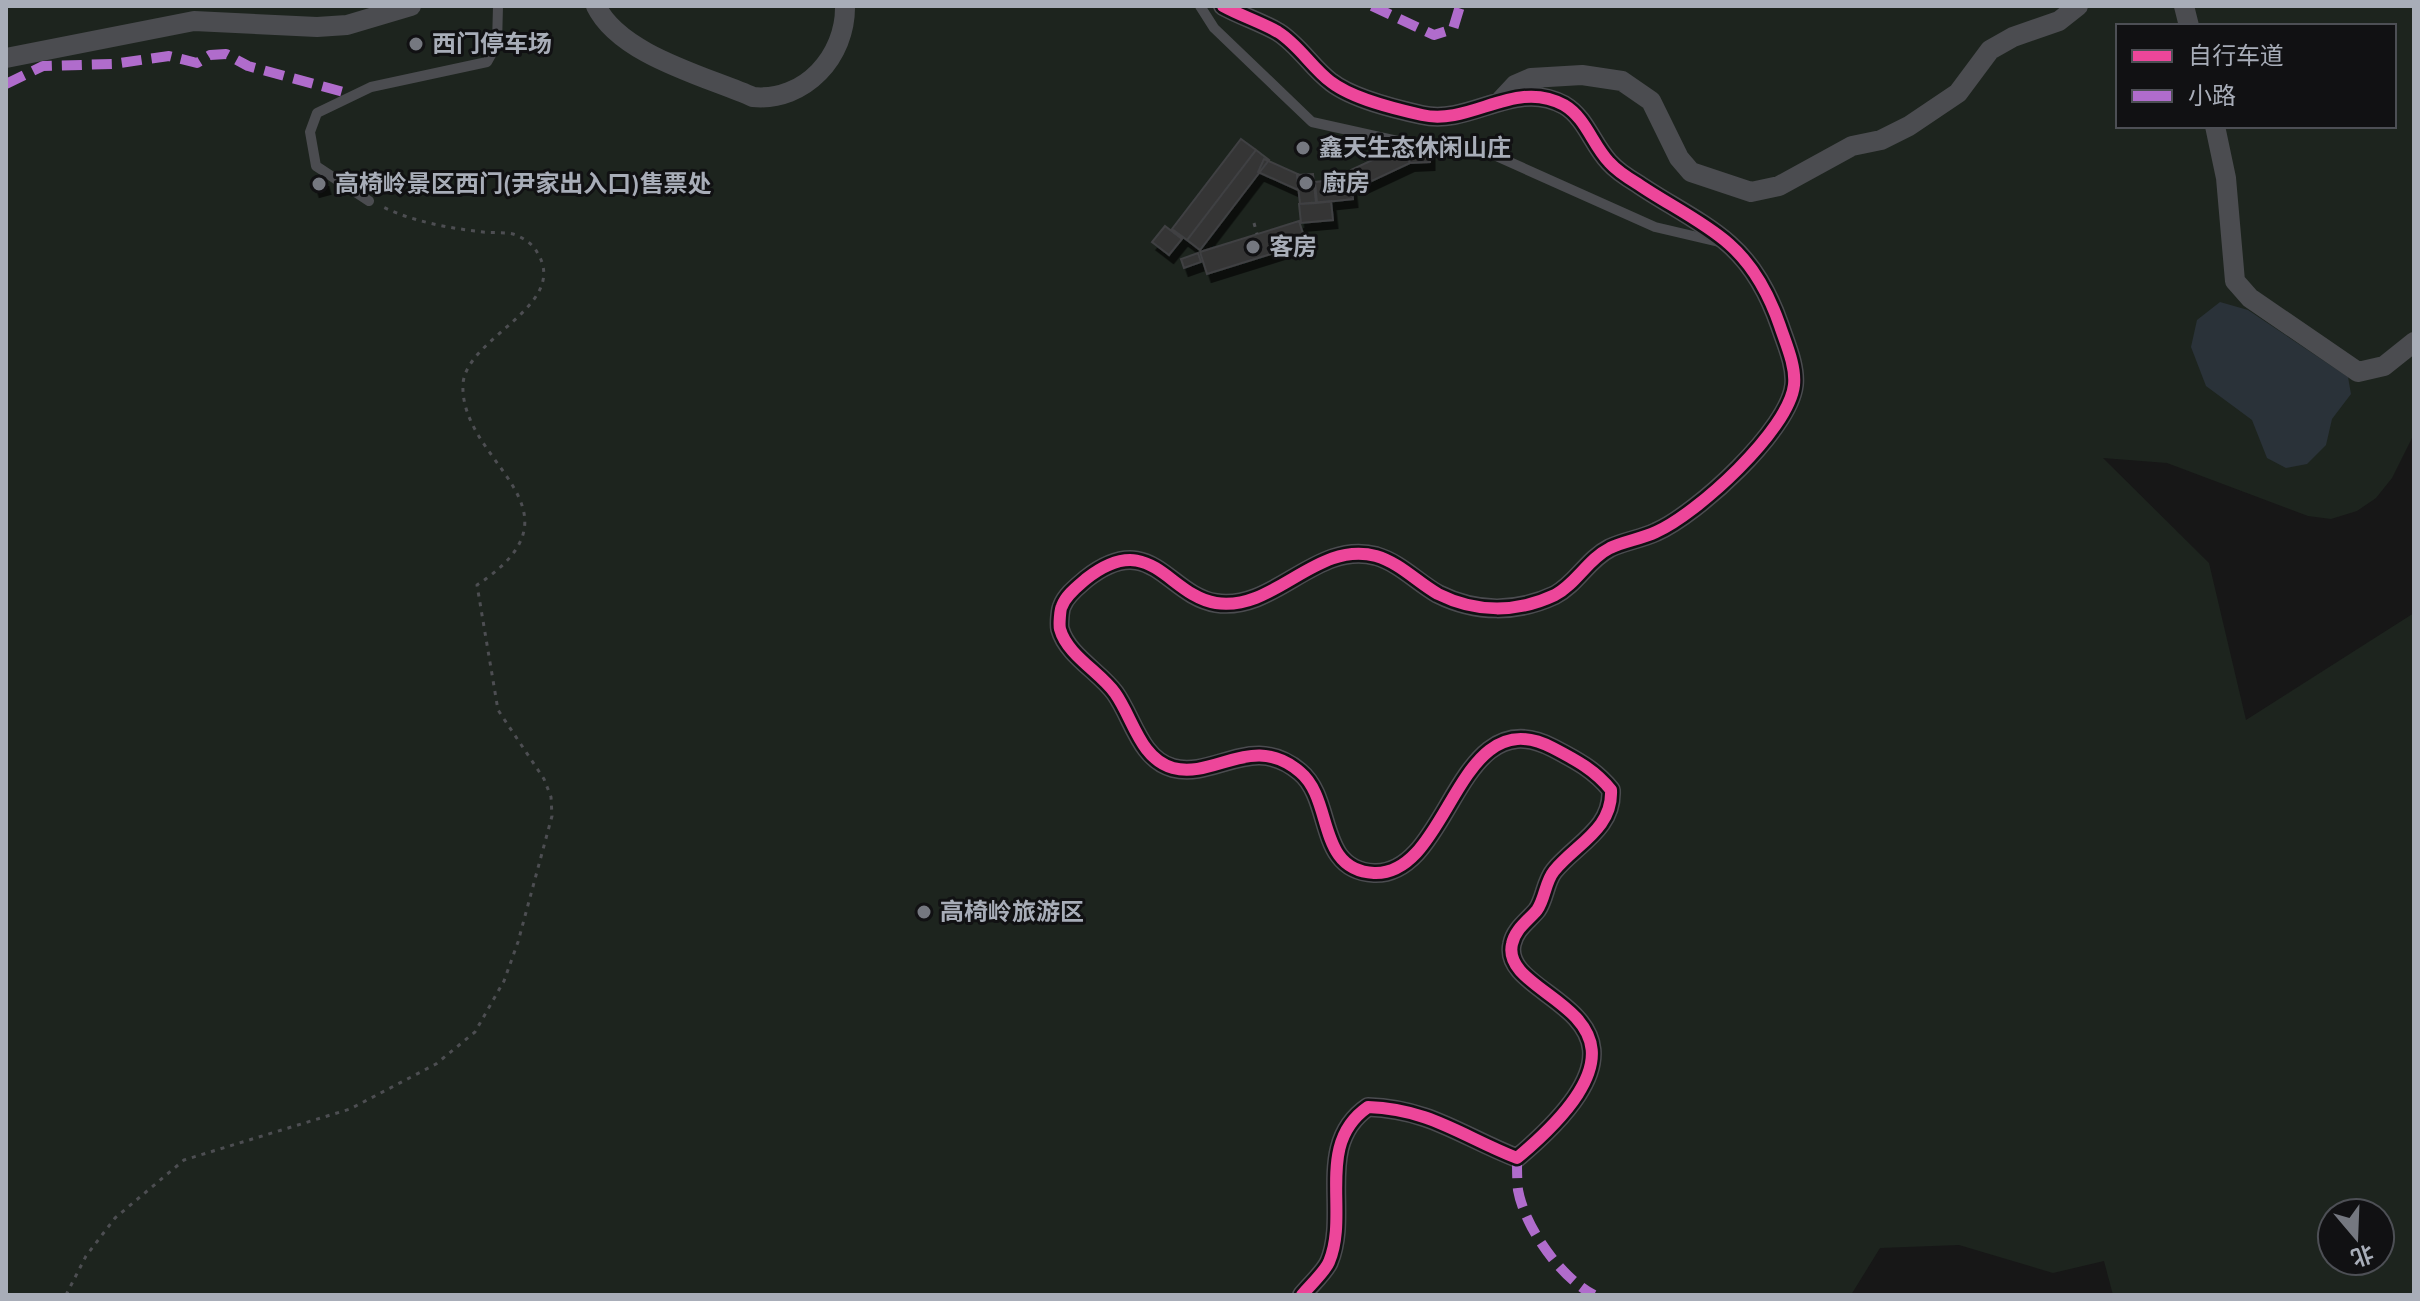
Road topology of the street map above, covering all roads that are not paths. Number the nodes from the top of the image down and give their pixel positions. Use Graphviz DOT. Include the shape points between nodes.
graph roads {
  1 [pos="411,6"];
  2 [pos="498,6"];
  3 [pos="596,6"];
  4 [pos="845,6"];
  5 [pos="1200,6"];
  6 [pos="1223,6"];
  7 [pos="2078,6"];
  8 [pos="6,58"];
  9 [pos="1501,100"];
  10 [pos="2215,128"];
  11 [pos="369,201"];
  12 [pos="1730,244"];
  13 [pos="2414,342"];
  14 [pos="1302,1295"];
  1 -- 8 [label="street" via="347,25 194,21"];
  2 -- 11 [label="lane" via="497,44 487,62 371,87 317,113 310,132 316,166"];
  3 -- 4 [label="street" via="604,22 638,48 768,99 808,82 836,54"];
  5 -- 12 [label="lane" via="1214,28 1312,122 1402,142 1485,151 1655,227"];
  6 -- 9 [label="street" via="1279,33 1333,85 1349,92 1448,118"];
  7 -- 9 [label="street" via="2059,21 1990,50 1958,93 1909,126 1852,146 1779,186 1751,192 1691,172 1651,101 1622,81 1582,75 1531,78"];
  9 -- 12 [label="street" via="1531,96 1562,104 1577,115 1609,163"];
  10 -- 13 [label="street" via="2226,178 2235,281 2250,298 2358,372 2384,366"];
  12 -- 14 [label="street" via="1754,274 1778,321 1795,378 1791,402 1768,438 1701,505 1656,532 1602,552 1561,593 1517,608 1480,609 1437,593 1374,555 1346,555 1318,563 1252,599 1217,603 1193,593 1166,571 1134,559 1097,571 1060,608 1059,628 1069,647 1105,679 1145,748 1166,767 1191,770 1259,755 1288,764 1312,785 1331,846 1350,867 1378,874 1408,862 1495,744 1542,742 1587,766 1611,790 1606,820 1552,873 1539,908 1511,946 1522,971 1578,1016 1592,1043 1589,1073 1575,1101 1517,1158 1456,1127 1412,1113 1368,1107 1351,1119 1341,1137 1329,1262"];
}
